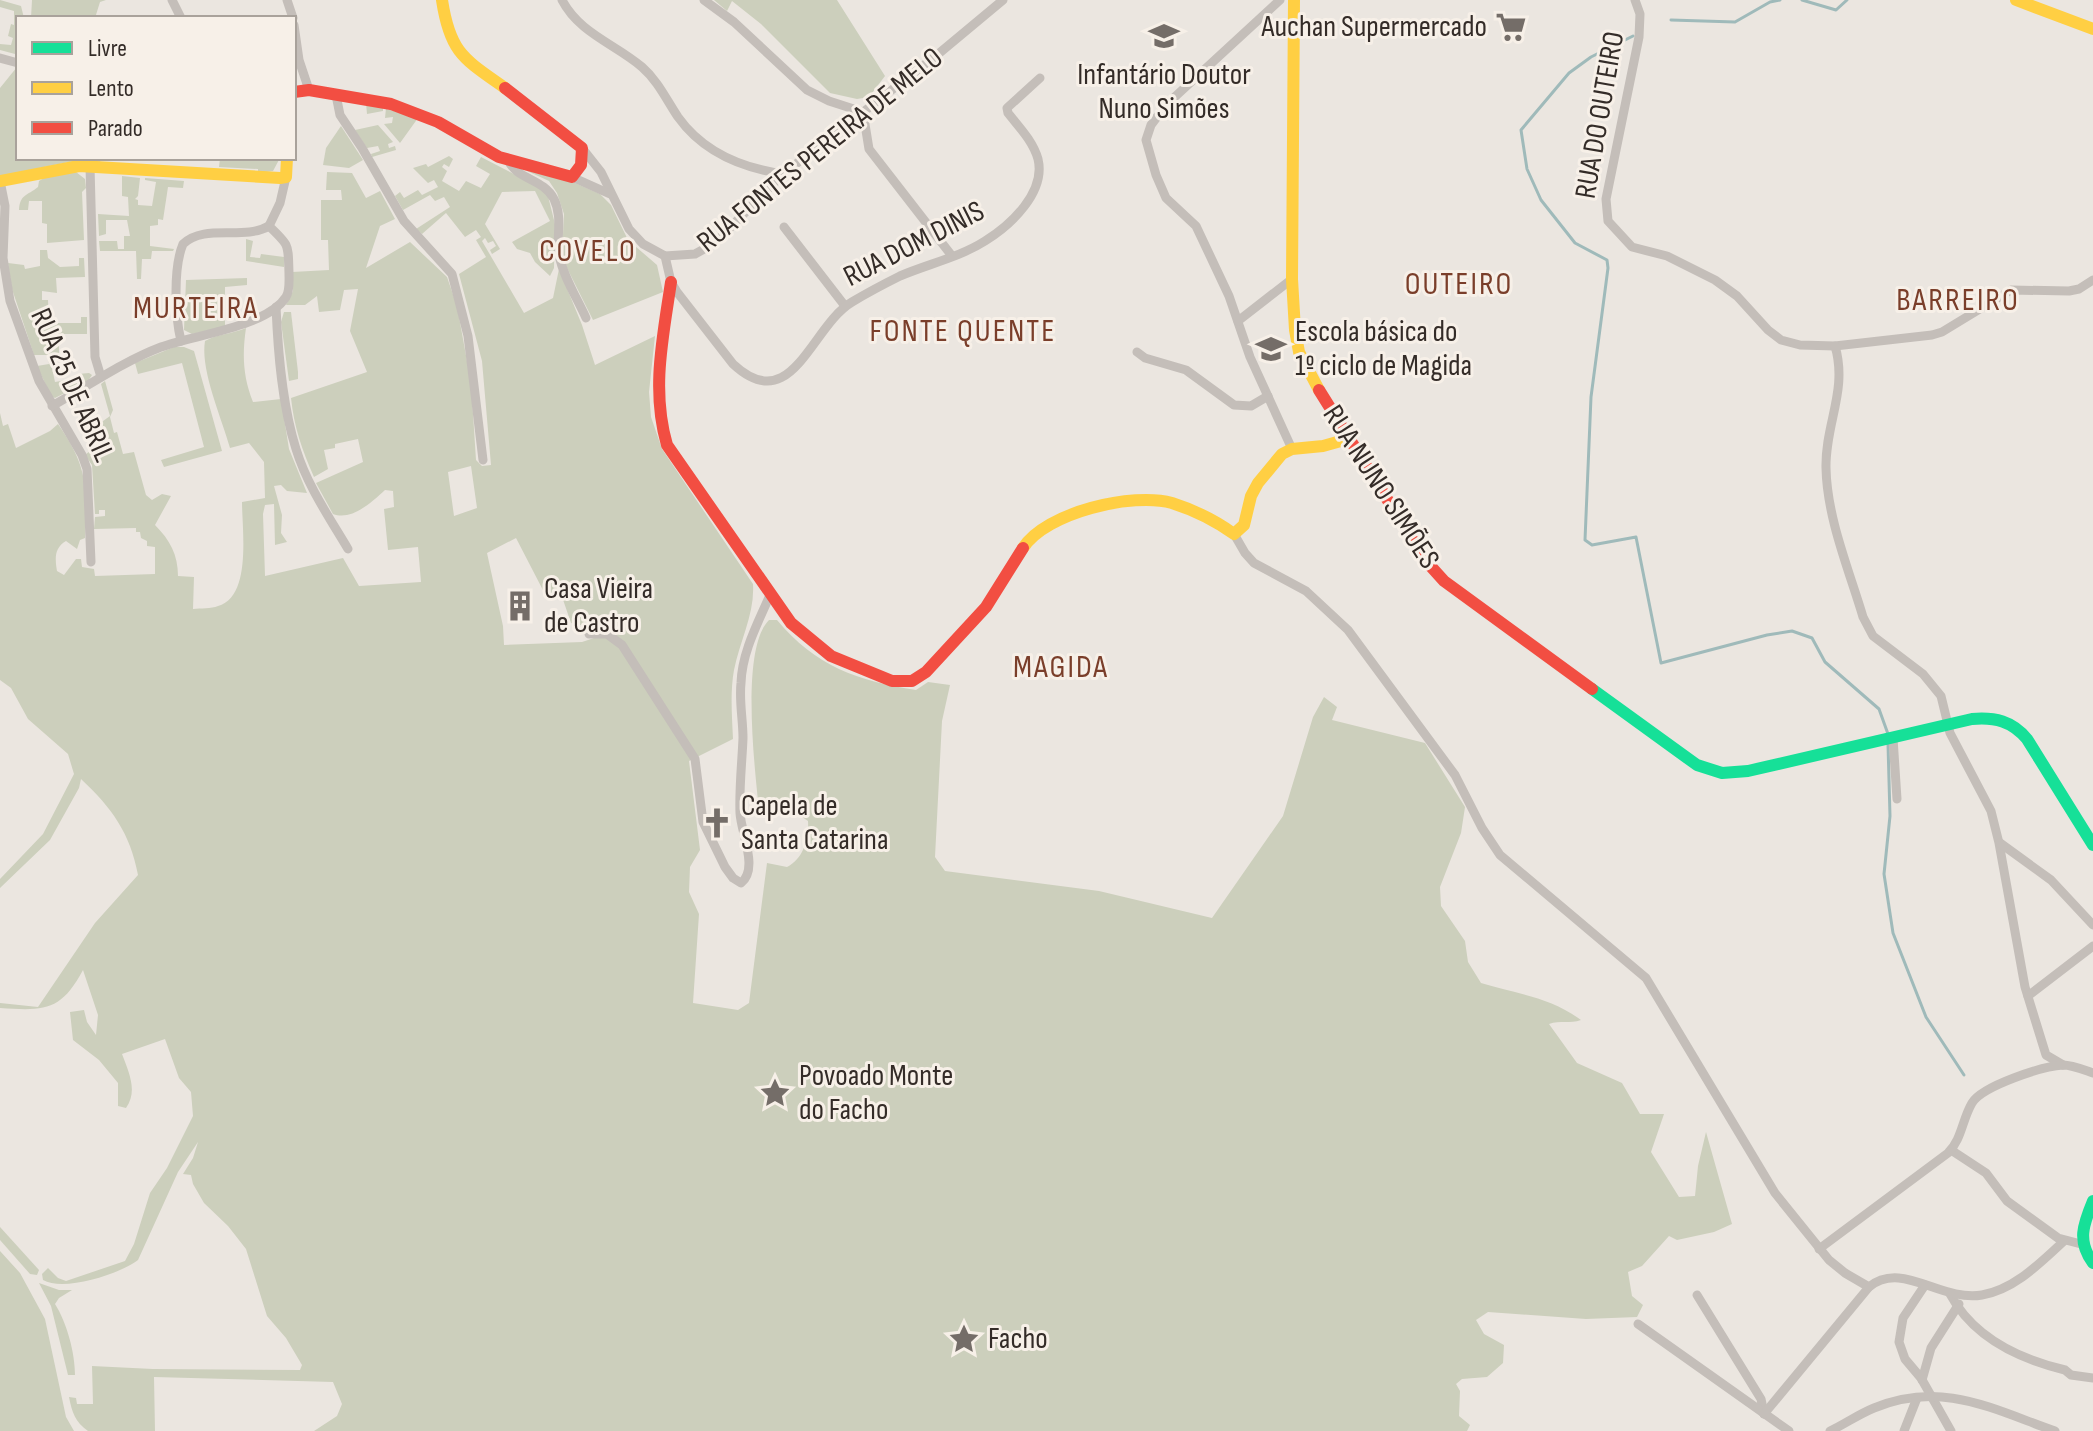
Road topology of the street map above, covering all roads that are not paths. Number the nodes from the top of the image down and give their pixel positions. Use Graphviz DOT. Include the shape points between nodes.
graph roads {
  1 [pos="442,0"];
  2 [pos="562,0"];
  3 [pos="704,0"];
  4 [pos="1003,0"];
  5 [pos="1280,0"];
  6 [pos="1635,0"];
  7 [pos="2016,0"];
  8 [pos="1295,5"];
  9 [pos="2093,29"];
  10 [pos="296,39"];
  11 [pos="1040,78"];
  12 [pos="309,90"];
  13 [pos="296,92"];
  14 [pos="336,95"];
  15 [pos="863,112"];
  16 [pos="582,148"];
  17 [pos="287,160"];
  18 [pos="508,160"];
  19 [pos="90,166"];
  20 [pos="783,174"];
  21 [pos="286,177"];
  22 [pos="572,177"];
  23 [pos="0,181"];
  24 [pos="610,194"];
  25 [pos="269,226"];
  26 [pos="784,227"];
  27 [pos="665,256"];
  28 [pos="952,256"];
  29 [pos="1292,279"];
  30 [pos="2093,280"];
  31 [pos="671,282"];
  32 [pos="845,306"];
  33 [pos="276,307"];
  34 [pos="586,318"];
  35 [pos="1238,321"];
  36 [pos="181,341"];
  37 [pos="1835,346"];
  38 [pos="1137,352"];
  39 [pos="101,377"];
  40 [pos="1268,396"];
  41 [pos="52,406"];
  42 [pos="1348,439"];
  43 [pos="1292,449"];
  44 [pos="483,460"];
  45 [pos="1234,534"];
  46 [pos="348,549"];
  47 [pos="91,562"];
  48 [pos="770,595"];
  49 [pos="589,634"];
  50 [pos="1948,725"];
  51 [pos="1893,738"];
  52 [pos="1897,799"];
  53 [pos="1999,843"];
  54 [pos="2093,845"];
  55 [pos="2093,925"];
  56 [pos="2093,946"];
  57 [pos="2028,996"];
  58 [pos="2063,1065"];
  59 [pos="2093,1073"];
  60 [pos="1951,1150"];
  61 [pos="2093,1201"];
  62 [pos="2064,1241"];
  63 [pos="2081,1244"];
  64 [pos="1819,1249"];
  65 [pos="2093,1263"];
  66 [pos="1925,1285"];
  67 [pos="1869,1287"];
  68 [pos="1950,1294"];
  69 [pos="1697,1295"];
  70 [pos="1967,1296"];
  71 [pos="1957,1307"];
  72 [pos="1638,1324"];
  73 [pos="2093,1378"];
  74 [pos="1922,1380"];
  75 [pos="1930,1396"];
  76 [pos="1917,1398"];
  77 [pos="1764,1414"];
  78 [pos="1789,1431"];
  79 [pos="1830,1431"];
  80 [pos="1904,1431"];
  81 [pos="1951,1431"];
  82 [pos="2055,1431"];
  1 -- 16 [label="street, RUA FONTES PEREIRA DE MELO" via="446,27 463,58"];
  2 -- 20 [label="street" via="580,25 646,70 707,147 744,166"];
  3 -- 15 [label="street" via="807,90"];
  4 -- 15 [label="street, RUA FONTES PEREIRA DE MELO"];
  5 -- 35 [label="street" via="1166,105 1146,140 1166,198 1196,226"];
  6 -- 37 [label="street, RUA DO OUTEIRO" via="1639,37 1606,199 1608,221 1632,247 1667,256 1726,286 1773,336 1800,345"];
  7 -- 9 [label="street"];
  8 -- 29 [label="street, RUA NUNO SIMÕES"];
  10 -- 12 [label="street"];
  11 -- 28 [label="street, RUA DOM DINIS" via="1007,108 1037,158 1033,193 996,234"];
  12 -- 13 [label="street"];
  12 -- 14 [label="street"];
  14 -- 18 [label="street" via="421,115"];
  14 -- 44 [label="street" via="340,115 404,221 452,274 468,336"];
  15 -- 20 [label="street, RUA FONTES PEREIRA DE MELO"];
  15 -- 28 [label="street" via="869,149"];
  16 -- 22 [label="street" via="581,165"];
  16 -- 24 [label="street, RUA FONTES PEREIRA DE MELO"];
  17 -- 21 [label="street"];
  18 -- 22 [label="street"];
  18 -- 34 [label="street" via="516,172 543,185 556,204 560,259"];
  19 -- 21 [label="street"];
  19 -- 23 [label="street"];
  19 -- 39 [label="street" via="95,357"];
  20 -- 27 [label="street, RUA FONTES PEREIRA DE MELO" via="705,250"];
  21 -- 25 [label="street"];
  22 -- 24 [label="street"];
  23 -- 41 [label="street, RUA 25 DE ABRIL" via="8,291"];
  24 -- 27 [label="street, RUA FONTES PEREIRA DE MELO" via="635,236"];
  25 -- 33 [label="street" via="288,250 288,294"];
  25 -- 36 [label="street" via="255,232 197,236 183,244 177,290"];
  26 -- 32 [label="street"];
  27 -- 31 [label="street, RUA DOM DINIS"];
  28 -- 32 [label="street, RUA DOM DINIS"];
  29 -- 35 [label="street"];
  29 -- 42 [label="street, RUA NUNO SIMÕES" via="1299,352"];
  30 -- 37 [label="street, RUA DO OUTEIRO" via="2069,291 2011,290 1932,335"];
  31 -- 32 [label="street, RUA DOM DINIS" via="733,364 764,381 781,378 800,364"];
  31 -- 48 [label="street" via="658,395 661,430 675,459"];
  33 -- 36 [label="street" via="238,326"];
  33 -- 46 [label="street" via="296,451"];
  35 -- 40 [label="street"];
  36 -- 39 [label="street"];
  37 -- 50 [label="street" via="1841,376 1828,443 1827,484 1863,617 1873,636 1934,686 1944,702"];
  38 -- 40 [label="street" via="1186,370 1234,405 1251,406"];
  39 -- 41 [label="street"];
  40 -- 43 [label="street"];
  41 -- 47 [label="street, RUA 25 DE ABRIL" via="87,469"];
  42 -- 43 [label="street"];
  42 -- 51 [label="street, RUA NUNO SIMÕES" via="1444,581 1704,769 1739,773"];
  43 -- 45 [label="street" via="1258,483 1244,525"];
  45 -- 48 [label="street" via="1172,503 1146,499 1047,524 1028,540 986,607 926,672 905,683 831,656 803,635"];
  45 -- 64 [label="street" via="1254,563 1306,591 1348,630 1455,775 1500,855 1646,978 1775,1193"];
  48 -- 49 [label="street" via="741,681 740,812 750,865 741,883 725,867 703,822 695,759 622,645 607,634"];
  50 -- 51 [label="street, RUA NUNO SIMÕES"];
  50 -- 53 [label="street" via="1991,811"];
  50 -- 54 [label="street, RUA NUNO SIMÕES" via="1988,718 2017,728"];
  51 -- 52 [label="street"];
  53 -- 55 [label="street" via="2051,880"];
  53 -- 57 [label="street"];
  56 -- 57 [label="street"];
  57 -- 58 [label="street" via="2046,1055"];
  58 -- 59 [label="street"];
  58 -- 60 [label="street" via="2015,1076 1977,1097"];
  60 -- 62 [label="street" via="1990,1176 2007,1201"];
  60 -- 64 [label="street"];
  61 -- 63 [label="street"];
  62 -- 63 [label="street"];
  62 -- 70 [label="street" via="2016,1281"];
  63 -- 65 [label="street"];
  64 -- 67 [label="street" via="1838,1269"];
  66 -- 67 [label="street" via="1891,1277"];
  66 -- 68 [label="street"];
  66 -- 74 [label="street" via="1898,1335 1905,1359"];
  67 -- 77 [label="street"];
  68 -- 70 [label="street"];
  68 -- 71 [label="street"];
  69 -- 77 [label="street" via="1761,1399"];
  70 -- 71 [label="street"];
  71 -- 73 [label="street" via="2005,1349 2071,1375"];
  71 -- 74 [label="street" via="1931,1348"];
  72 -- 77 [label="street"];
  74 -- 75 [label="street"];
  75 -- 76 [label="street"];
  75 -- 81 [label="street"];
  75 -- 82 [label="street" via="1979,1403"];
  76 -- 79 [label="street" via="1871,1409"];
  76 -- 80 [label="street"];
  77 -- 78 [label="street"];
}
